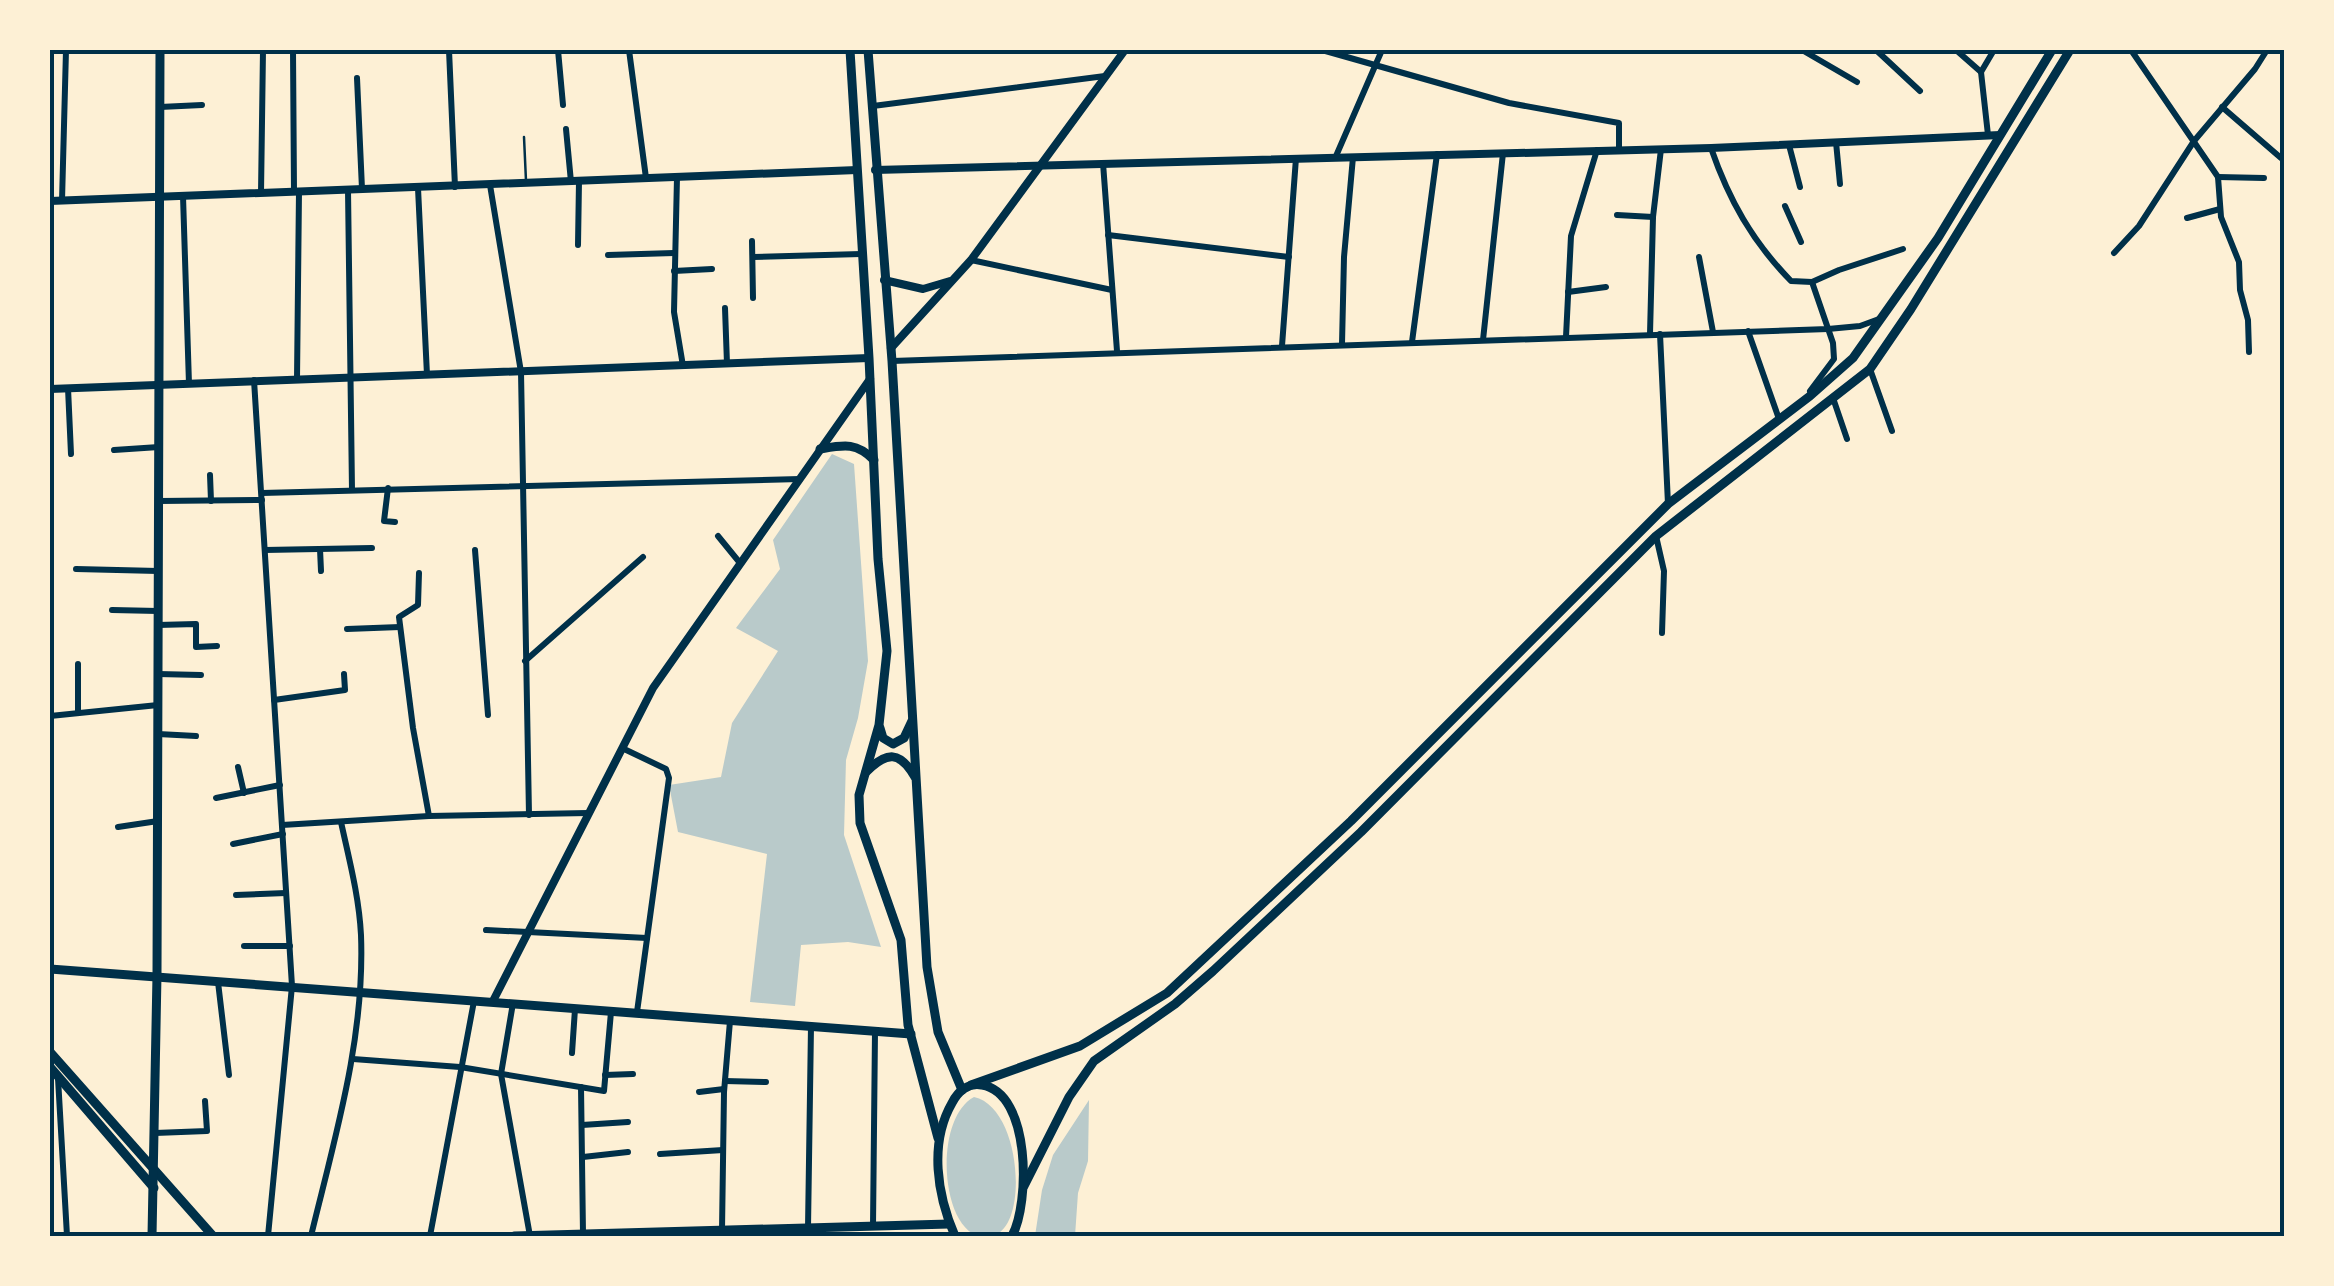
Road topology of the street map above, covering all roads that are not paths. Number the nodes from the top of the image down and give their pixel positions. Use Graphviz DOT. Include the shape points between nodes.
graph roads {
  1 [pos="66,50"];
  2 [pos="160,50"];
  3 [pos="262,50"];
  4 [pos="293,50"];
  5 [pos="449,50"];
  6 [pos="558,50"];
  7 [pos="629,50"];
  8 [pos="1125,50"];
  9 [pos="1322,50"];
  10 [pos="1382,50"];
  11 [pos="1802,50"];
  12 [pos="1876,50"];
  13 [pos="1956,50"];
  14 [pos="1994,50"];
  15 [pos="2052,50"];
  16 [pos="2070,50"];
  17 [pos="2131,50"];
  18 [pos="2266,50"];
  19 [pos="850,52"];
  20 [pos="868,52"];
  21 [pos="1375,65"];
  22 [pos="1981,72"];
  23 [pos="1105,76"];
  24 [pos="357,78"];
  25 [pos="1857,82"];
  26 [pos="1920,91"];
  27 [pos="563,105"];
  28 [pos="202,106"];
  29 [pos="872,106"];
  30 [pos="160,107"];
  31 [pos="2222,108"];
  32 [pos="566,129"];
  33 [pos="2000,134"];
  34 [pos="1988,135"];
  35 [pos="524,137"];
  36 [pos="2194,141"];
  37 [pos="1836,142"];
  38 [pos="1789,144"];
  39 [pos="1711,148"];
  40 [pos="1661,149"];
  41 [pos="1597,150"];
  42 [pos="1619,150"];
  43 [pos="1503,152"];
  44 [pos="1437,153"];
  45 [pos="1353,155"];
  46 [pos="1336,156"];
  47 [pos="1296,157"];
  48 [pos="2281,158"];
  49 [pos="1103,162"];
  50 [pos="1042,166"];
  51 [pos="857,170"];
  52 [pos="876,170"];
  53 [pos="677,177"];
  54 [pos="2218,177"];
  55 [pos="646,178"];
  56 [pos="2264,178"];
  57 [pos="575,181"];
  58 [pos="526,184"];
  59 [pos="1840,184"];
  60 [pos="490,185"];
  61 [pos="455,186"];
  62 [pos="1800,187"];
  63 [pos="418,188"];
  64 [pos="348,190"];
  65 [pos="362,190"];
  66 [pos="296,191"];
  67 [pos="261,192"];
  68 [pos="183,195"];
  69 [pos="159,196"];
  70 [pos="62,201"];
  71 [pos="50,202"];
  72 [pos="1785,206"];
  73 [pos="2220,209"];
  74 [pos="1617,214"];
  75 [pos="1653,217"];
  76 [pos="2187,218"];
  77 [pos="1108,234"];
  78 [pos="752,241"];
  79 [pos="1801,242"];
  80 [pos="578,245"];
  81 [pos="1903,249"];
  82 [pos="2114,253"];
  83 [pos="674,254"];
  84 [pos="861,254"];
  85 [pos="608,255"];
  86 [pos="753,257"];
  87 [pos="1289,257"];
  88 [pos="1700,257"];
  89 [pos="972,260"];
  90 [pos="712,269"];
  91 [pos="674,272"];
  92 [pos="954,279"];
  93 [pos="884,280"];
  94 [pos="1812,282"];
  95 [pos="1606,288"];
  96 [pos="1112,290"];
  97 [pos="1568,292"];
  98 [pos="753,298"];
  99 [pos="726,308"];
  100 [pos="1884,317"];
  101 [pos="1828,329"];
  102 [pos="1748,331"];
  103 [pos="1713,332"];
  104 [pos="1650,334"];
  105 [pos="1660,334"];
  106 [pos="1566,337"];
  107 [pos="1483,340"];
  108 [pos="1412,342"];
  109 [pos="1342,344"];
  110 [pos="1282,346"];
  111 [pos="891,348"];
  112 [pos="1117,351"];
  113 [pos="2249,352"];
  114 [pos="869,358"];
  115 [pos="892,360"];
  116 [pos="727,364"];
  117 [pos="683,366"];
  118 [pos="1870,369"];
  119 [pos="521,372"];
  120 [pos="427,375"];
  121 [pos="350,378"];
  122 [pos="870,378"];
  123 [pos="254,380"];
  124 [pos="296,381"];
  125 [pos="189,384"];
  126 [pos="159,386"];
  127 [pos="68,388"];
  128 [pos="50,389"];
  129 [pos="1834,398"];
  130 [pos="1800,404"];
  131 [pos="1779,419"];
  132 [pos="1892,431"];
  133 [pos="1847,440"];
  134 [pos="159,447"];
  135 [pos="820,449"];
  136 [pos="114,450"];
  137 [pos="71,454"];
  138 [pos="874,460"];
  139 [pos="210,475"];
  140 [pos="800,479"];
  141 [pos="523,487"];
  142 [pos="388,488"];
  143 [pos="352,490"];
  144 [pos="262,496"];
  145 [pos="158,501"];
  146 [pos="210,501"];
  147 [pos="1668,504"];
  148 [pos="395,522"];
  149 [pos="718,536"];
  150 [pos="1656,536"];
  151 [pos="372,548"];
  152 [pos="320,549"];
  153 [pos="265,550"];
  154 [pos="474,550"];
  155 [pos="643,557"];
  156 [pos="740,563"];
  157 [pos="76,569"];
  158 [pos="158,571"];
  159 [pos="321,572"];
  160 [pos="419,572"];
  161 [pos="112,610"];
  162 [pos="158,610"];
  163 [pos="158,624"];
  164 [pos="400,627"];
  165 [pos="347,629"];
  166 [pos="1662,633"];
  167 [pos="217,646"];
  168 [pos="524,662"];
  169 [pos="78,664"];
  170 [pos="158,674"];
  171 [pos="344,674"];
  172 [pos="201,676"];
  173 [pos="274,700"];
  174 [pos="158,705"];
  175 [pos="78,713"];
  176 [pos="488,714"];
  177 [pos="50,716"];
  178 [pos="912,722"];
  179 [pos="879,725"];
  180 [pos="158,734"];
  181 [pos="196,736"];
  182 [pos="622,748"];
  183 [pos="238,767"];
  184 [pos="864,775"];
  185 [pos="916,780"];
  186 [pos="280,785"];
  187 [pos="244,792"];
  188 [pos="216,798"];
  189 [pos="588,813"];
  190 [pos="528,815"];
  191 [pos="429,816"];
  192 [pos="158,821"];
  193 [pos="342,822"];
  194 [pos="118,827"];
  195 [pos="282,830"];
  196 [pos="233,844"];
  197 [pos="286,893"];
  198 [pos="236,895"];
  199 [pos="486,930"];
  200 [pos="528,931"];
  201 [pos="648,938"];
  202 [pos="244,946"];
  203 [pos="290,946"];
  204 [pos="50,968"];
  205 [pos="157,975"];
  206 [pos="217,980"];
  207 [pos="292,986"];
  208 [pos="359,991"];
  209 [pos="474,1000"];
  210 [pos="492,1001"];
  211 [pos="513,1003"];
  212 [pos="576,1008"];
  213 [pos="611,1010"];
  214 [pos="638,1012"];
  215 [pos="730,1020"];
  216 [pos="811,1026"];
  217 [pos="875,1031"];
  218 [pos="911,1034"];
  219 [pos="50,1052"];
  220 [pos="572,1053"];
  221 [pos="354,1058"];
  222 [pos="460,1067"];
  223 [pos="54,1072"];
  224 [pos="501,1074"];
  225 [pos="633,1074"];
  226 [pos="228,1075"];
  227 [pos="605,1075"];
  228 [pos="766,1082"];
  229 [pos="725,1085"];
  230 [pos="581,1087"];
  231 [pos="966,1087"];
  232 [pos="699,1092"];
  233 [pos="206,1101"];
  234 [pos="55,1103"];
  235 [pos="628,1122"];
  236 [pos="582,1125"];
  237 [pos="155,1133"];
  238 [pos="938,1138"];
  239 [pos="724,1150"];
  240 [pos="628,1152"];
  241 [pos="660,1154"];
  242 [pos="583,1156"];
  243 [pos="155,1172"];
  244 [pos="1024,1186"];
  245 [pos="154,1188"];
  246 [pos="949,1224"];
  247 [pos="873,1226"];
  248 [pos="901,1230"];
  249 [pos="807,1232"];
  250 [pos="722,1233"];
  251 [pos="67,1234"];
  252 [pos="583,1234"];
  253 [pos="655,1234"];
  254 [pos="1014,1234"];
  255 [pos="610,1235"];
  256 [pos="152,1236"];
  257 [pos="212,1236"];
  258 [pos="268,1236"];
  259 [pos="311,1236"];
  260 [pos="430,1236"];
  261 [pos="514,1236"];
  262 [pos="530,1236"];
  263 [pos="555,1236"];
  264 [pos="955,1236"];
  1 -- 70 [label="street"];
  2 -- 30 [label="main road"];
  3 -- 67 [label="street"];
  4 -- 66 [label="street"];
  5 -- 61 [label="street"];
  6 -- 27 [label="street"];
  7 -- 55 [label="street"];
  8 -- 23 [label="street"];
  9 -- 21 [label="street"];
  10 -- 21 [label="street"];
  11 -- 25 [label="street"];
  12 -- 26 [label="street"];
  13 -- 22 [label="street"];
  14 -- 22 [label="street"];
  15 -- 33 [label="main road"];
  16 -- 118 [label="main road"];
  17 -- 36 [label="street"];
  18 -- 31 [label="street"];
  19 -- 20 [label="main road"];
  19 -- 51 [label="main road"];
  20 -- 29 [label="main road"];
  21 -- 42 [label="street" via="1509,103 1619,124"];
  21 -- 46 [label="street"];
  22 -- 34 [label="street"];
  23 -- 29 [label="street"];
  23 -- 50 [label="street"];
  24 -- 65 [label="street"];
  28 -- 30 [label="street"];
  29 -- 52 [label="main road"];
  30 -- 69 [label="main road"];
  31 -- 36 [label="street"];
  31 -- 48 [label="street"];
  32 -- 57 [label="street"];
  33 -- 34 [label="street"];
  33 -- 100 [label="main road"];
  34 -- 37 [label="street"];
  35 -- 58 [label="lane"];
  36 -- 54 [label="street"];
  36 -- 82 [label="street"];
  37 -- 38 [label="street"];
  37 -- 59 [label="street"];
  38 -- 39 [label="street"];
  38 -- 62 [label="street"];
  39 -- 40 [label="street"];
  39 -- 94 [label="street" via="1742,222 1791,281"];
  40 -- 42 [label="street"];
  40 -- 75 [label="street"];
  41 -- 42 [label="street"];
  41 -- 43 [label="street"];
  41 -- 97 [label="street" via="1571,236"];
  43 -- 44 [label="street"];
  43 -- 107 [label="street"];
  44 -- 45 [label="street"];
  44 -- 108 [label="street"];
  45 -- 46 [label="street"];
  45 -- 109 [label="street"];
  46 -- 47 [label="street"];
  47 -- 49 [label="street"];
  47 -- 87 [label="street"];
  49 -- 50 [label="street"];
  49 -- 77 [label="street"];
  50 -- 52 [label="street"];
  50 -- 89 [label="street"];
  51 -- 53 [label="street"];
  51 -- 84 [label="main road"];
  52 -- 93 [label="main road"];
  53 -- 55 [label="street"];
  53 -- 83 [label="street"];
  54 -- 56 [label="street"];
  54 -- 73 [label="street"];
  55 -- 57 [label="street"];
  57 -- 58 [label="street"];
  57 -- 80 [label="street"];
  58 -- 60 [label="street"];
  60 -- 61 [label="street"];
  60 -- 119 [label="street"];
  61 -- 63 [label="street"];
  63 -- 65 [label="street"];
  63 -- 120 [label="street"];
  64 -- 65 [label="street"];
  64 -- 66 [label="street"];
  64 -- 121 [label="street"];
  66 -- 67 [label="street"];
  66 -- 124 [label="street"];
  67 -- 68 [label="street"];
  68 -- 69 [label="street"];
  68 -- 125 [label="street"];
  69 -- 70 [label="street"];
  69 -- 126 [label="main road"];
  70 -- 71 [label="street"];
  72 -- 79 [label="street"];
  73 -- 76 [label="street"];
  73 -- 113 [label="street" via="2239,262"];
  74 -- 75 [label="street"];
  75 -- 104 [label="street"];
  77 -- 87 [label="street"];
  77 -- 96 [label="street"];
  78 -- 86 [label="street"];
  81 -- 94 [label="street"];
  83 -- 85 [label="street"];
  83 -- 91 [label="street"];
  84 -- 86 [label="street"];
  84 -- 114 [label="main road"];
  86 -- 98 [label="street"];
  87 -- 110 [label="street"];
  88 -- 103 [label="street"];
  89 -- 92 [label="street"];
  89 -- 96 [label="street"];
  90 -- 91 [label="street"];
  91 -- 117 [label="street"];
  92 -- 93 [label="street" via="923,289"];
  92 -- 111 [label="street"];
  93 -- 111 [label="main road"];
  94 -- 101 [label="street"];
  95 -- 97 [label="street"];
  96 -- 112 [label="street"];
  97 -- 106 [label="street"];
  99 -- 116 [label="street"];
  100 -- 101 [label="street"];
  100 -- 130 [label="main road" via="1853,358"];
  101 -- 102 [label="street"];
  101 -- 130 [label="street" via="1834,359"];
  102 -- 103 [label="street"];
  102 -- 131 [label="street"];
  103 -- 105 [label="street"];
  104 -- 105 [label="street"];
  104 -- 106 [label="street"];
  105 -- 147 [label="street"];
  106 -- 107 [label="street"];
  107 -- 108 [label="street"];
  108 -- 109 [label="street"];
  109 -- 110 [label="street"];
  110 -- 112 [label="street"];
  111 -- 115 [label="main road"];
  112 -- 115 [label="street"];
  114 -- 116 [label="street"];
  114 -- 122 [label="main road"];
  115 -- 178 [label="main road"];
  116 -- 117 [label="street"];
  117 -- 119 [label="street"];
  118 -- 129 [label="main road"];
  118 -- 132 [label="street"];
  119 -- 120 [label="street"];
  119 -- 141 [label="street"];
  120 -- 121 [label="street"];
  121 -- 124 [label="street"];
  121 -- 143 [label="street"];
  122 -- 135 [label="street"];
  122 -- 138 [label="main road"];
  123 -- 124 [label="street"];
  123 -- 125 [label="street"];
  123 -- 144 [label="street"];
  125 -- 126 [label="street"];
  126 -- 127 [label="street"];
  126 -- 134 [label="main road"];
  127 -- 128 [label="street"];
  127 -- 137 [label="street"];
  129 -- 133 [label="street"];
  129 -- 150 [label="main road"];
  130 -- 131 [label="main road"];
  131 -- 147 [label="main road"];
  134 -- 136 [label="street"];
  134 -- 145 [label="main road"];
  135 -- 138 [label="main road" via="852,444"];
  135 -- 140 [label="street"];
  138 -- 179 [label="main road" via="887,651"];
  139 -- 146 [label="street"];
  140 -- 141 [label="street"];
  140 -- 156 [label="street"];
  141 -- 142 [label="street"];
  141 -- 168 [label="street"];
  142 -- 143 [label="street"];
  142 -- 148 [label="street" via="384,521"];
  143 -- 144 [label="street"];
  144 -- 146 [label="street"];
  144 -- 153 [label="street"];
  145 -- 146 [label="street"];
  145 -- 158 [label="main road"];
  147 -- 231 [label="main road" via="1351,821 1166,993 1080,1046"];
  149 -- 156 [label="street"];
  150 -- 166 [label="street" via="1664,571"];
  150 -- 244 [label="main road" via="1213,971 1094,1062"];
  151 -- 152 [label="street"];
  152 -- 153 [label="street"];
  152 -- 159 [label="street"];
  153 -- 173 [label="street"];
  154 -- 176 [label="street"];
  155 -- 168 [label="street"];
  156 -- 182 [label="street" via="652,688"];
  157 -- 158 [label="street"];
  158 -- 162 [label="main road"];
  160 -- 164 [label="street" via="418,606 399,617"];
  161 -- 162 [label="street"];
  162 -- 163 [label="main road"];
  163 -- 167 [label="street" via="196,624 196,648"];
  163 -- 170 [label="main road"];
  164 -- 165 [label="street"];
  164 -- 191 [label="street"];
  168 -- 190 [label="street"];
  169 -- 175 [label="street"];
  170 -- 172 [label="street"];
  170 -- 174 [label="main road"];
  171 -- 173 [label="street" via="345,690"];
  173 -- 186 [label="street"];
  174 -- 175 [label="street"];
  174 -- 180 [label="main road"];
  175 -- 177 [label="street"];
  178 -- 179 [label="main road" via="893,744"];
  178 -- 185 [label="main road"];
  179 -- 184 [label="main road"];
  180 -- 181 [label="street"];
  180 -- 192 [label="main road"];
  182 -- 189 [label="street"];
  182 -- 201 [label="street" via="666,769 669,778"];
  183 -- 187 [label="street"];
  184 -- 185 [label="main road" via="890,756 907,763"];
  184 -- 218 [label="main road" via="860,823 902,940"];
  185 -- 231 [label="main road" via="932,1011"];
  186 -- 187 [label="street"];
  186 -- 195 [label="street"];
  187 -- 188 [label="street"];
  189 -- 190 [label="street"];
  189 -- 200 [label="street"];
  190 -- 191 [label="street"];
  191 -- 193 [label="street"];
  192 -- 194 [label="street"];
  192 -- 205 [label="main road"];
  193 -- 195 [label="street"];
  193 -- 208 [label="street" via="358,901"];
  195 -- 196 [label="street"];
  195 -- 197 [label="street"];
  197 -- 198 [label="street"];
  197 -- 203 [label="street"];
  199 -- 200 [label="street"];
  200 -- 201 [label="street"];
  200 -- 210 [label="street"];
  201 -- 214 [label="street"];
  202 -- 203 [label="street"];
  203 -- 207 [label="street"];
  204 -- 205 [label="main road"];
  205 -- 206 [label="main road"];
  205 -- 237 [label="main road"];
  206 -- 207 [label="main road"];
  206 -- 226 [label="street"];
  207 -- 208 [label="main road"];
  207 -- 258 [label="street"];
  208 -- 209 [label="main road"];
  208 -- 221 [label="street"];
  209 -- 210 [label="main road"];
  209 -- 222 [label="street"];
  210 -- 211 [label="main road"];
  211 -- 212 [label="main road"];
  211 -- 224 [label="street"];
  212 -- 213 [label="main road"];
  212 -- 220 [label="street"];
  213 -- 214 [label="main road"];
  213 -- 227 [label="street"];
  214 -- 215 [label="main road"];
  215 -- 216 [label="main road"];
  215 -- 229 [label="street"];
  216 -- 217 [label="main road"];
  216 -- 249 [label="street"];
  217 -- 218 [label="main road"];
  217 -- 247 [label="street"];
  218 -- 238 [label="main road"];
  219 -- 243 [label="main road"];
  221 -- 222 [label="street"];
  221 -- 259 [label="street"];
  222 -- 224 [label="street"];
  222 -- 260 [label="street"];
  223 -- 234 [label="street"];
  223 -- 245 [label="main road"];
  224 -- 230 [label="street"];
  224 -- 262 [label="street"];
  225 -- 227 [label="street"];
  227 -- 230 [label="street" via="604,1091"];
  228 -- 229 [label="street"];
  229 -- 232 [label="street"];
  229 -- 239 [label="street"];
  230 -- 236 [label="street"];
  231 -- 238 [label="main road"];
  231 -- 244 [label="main road" via="995,1090 1010,1107"];
  233 -- 237 [label="street" via="207,1132"];
  234 -- 251 [label="street"];
  235 -- 236 [label="street"];
  236 -- 242 [label="street"];
  237 -- 243 [label="main road"];
  238 -- 246 [label="main road"];
  239 -- 241 [label="street"];
  239 -- 250 [label="street"];
  240 -- 242 [label="street"];
  242 -- 252 [label="street"];
  243 -- 245 [label="main road"];
  243 -- 257 [label="main road"];
  244 -- 254 [label="main road"];
  245 -- 256 [label="main road"];
  246 -- 248 [label="main road"];
  246 -- 264 [label="main road"];
  247 -- 248 [label="main road"];
  247 -- 249 [label="main road"];
  249 -- 250 [label="main road"];
  250 -- 253 [label="main road"];
  252 -- 255 [label="main road"];
  252 -- 263 [label="main road"];
  253 -- 255 [label="main road"];
  261 -- 262 [label="main road"];
  262 -- 263 [label="main road"];
}
